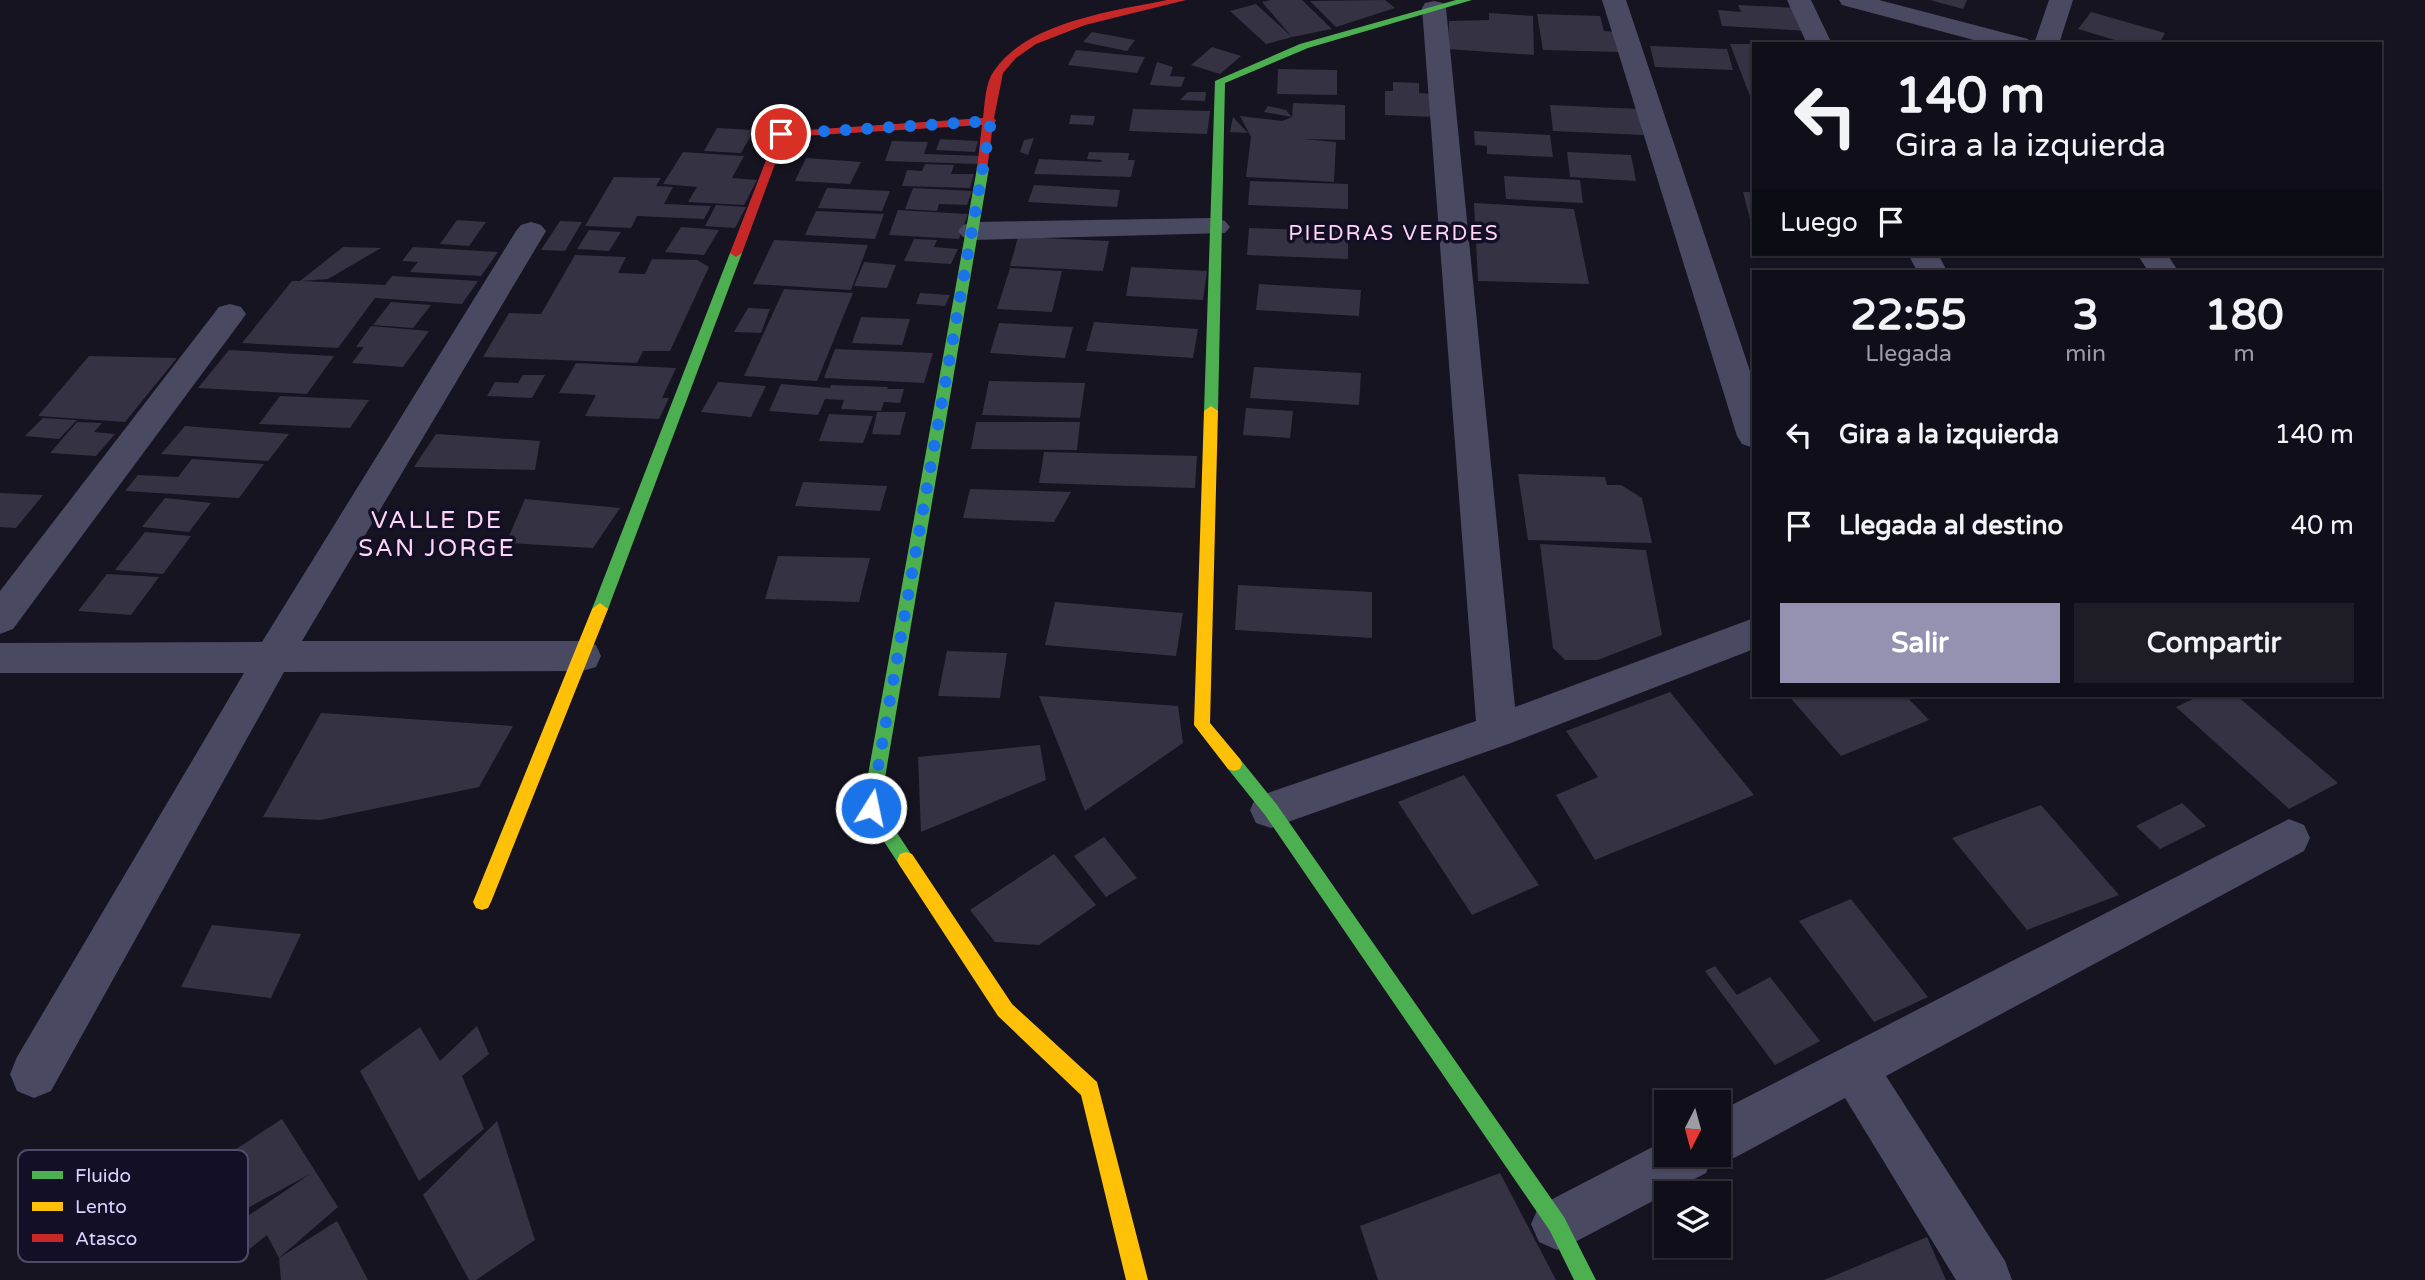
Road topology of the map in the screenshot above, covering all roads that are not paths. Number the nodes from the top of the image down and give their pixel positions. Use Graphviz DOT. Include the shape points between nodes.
graph roads {
  1 [pos="1181,0"];
  2 [pos="1467,0"];
  3 [pos="1614,0"];
  4 [pos="1799,0"];
  5 [pos="1851,0"];
  6 [pos="2061,0"];
  7 [pos="1434,8"];
  8 [pos="1819,42"];
  9 [pos="2011,42"];
  10 [pos="2047,42"];
  11 [pos="991,121"];
  12 [pos="1215,227"];
  13 [pos="531,231"];
  14 [pos="973,231"];
  15 [pos="230,314"];
  16 [pos="1752,430"];
  17 [pos="0,620"];
  18 [pos="1752,634"];
  19 [pos="582,656"];
  20 [pos="273,657"];
  21 [pos="0,658"];
  22 [pos="1497,731"];
  23 [pos="1271,810"];
  24 [pos="2290,838"];
  25 [pos="481,902"];
  26 [pos="1854,1068"];
  27 [pos="34,1074"];
  28 [pos="1731,1132"];
  29 [pos="1665,1167"];
  30 [pos="1557,1224"];
  31 [pos="1137,1280"];
  32 [pos="1585,1280"];
  33 [pos="1986,1280"];
  1 -- 11 [label="street" via="1057,29 1022,49 997,73"];
  2 -- 7 [label="street"];
  3 -- 16 [label="street"];
  4 -- 8 [label="street"];
  5 -- 9 [label="street"];
  6 -- 10 [label="street"];
  7 -- 12 [label="street" via="1304,46 1220,81"];
  7 -- 22 [label="street"];
  11 -- 14 [label="street"];
  11 -- 19 [label="street" via="781,134"];
  12 -- 14 [label="street"];
  12 -- 23 [label="street" via="1202,725"];
  13 -- 20 [label="street"];
  14 -- 31 [label="street" via="871,808 1005,1010 1090,1088"];
  15 -- 17 [label="street"];
  18 -- 22 [label="street"];
  19 -- 20 [label="street"];
  19 -- 25 [label="street"];
  20 -- 21 [label="street"];
  20 -- 27 [label="street"];
  22 -- 23 [label="street"];
  23 -- 30 [label="street"];
  24 -- 26 [label="street"];
  26 -- 28 [label="street"];
  26 -- 33 [label="street"];
  29 -- 30 [label="street"];
  30 -- 32 [label="street"];
}
